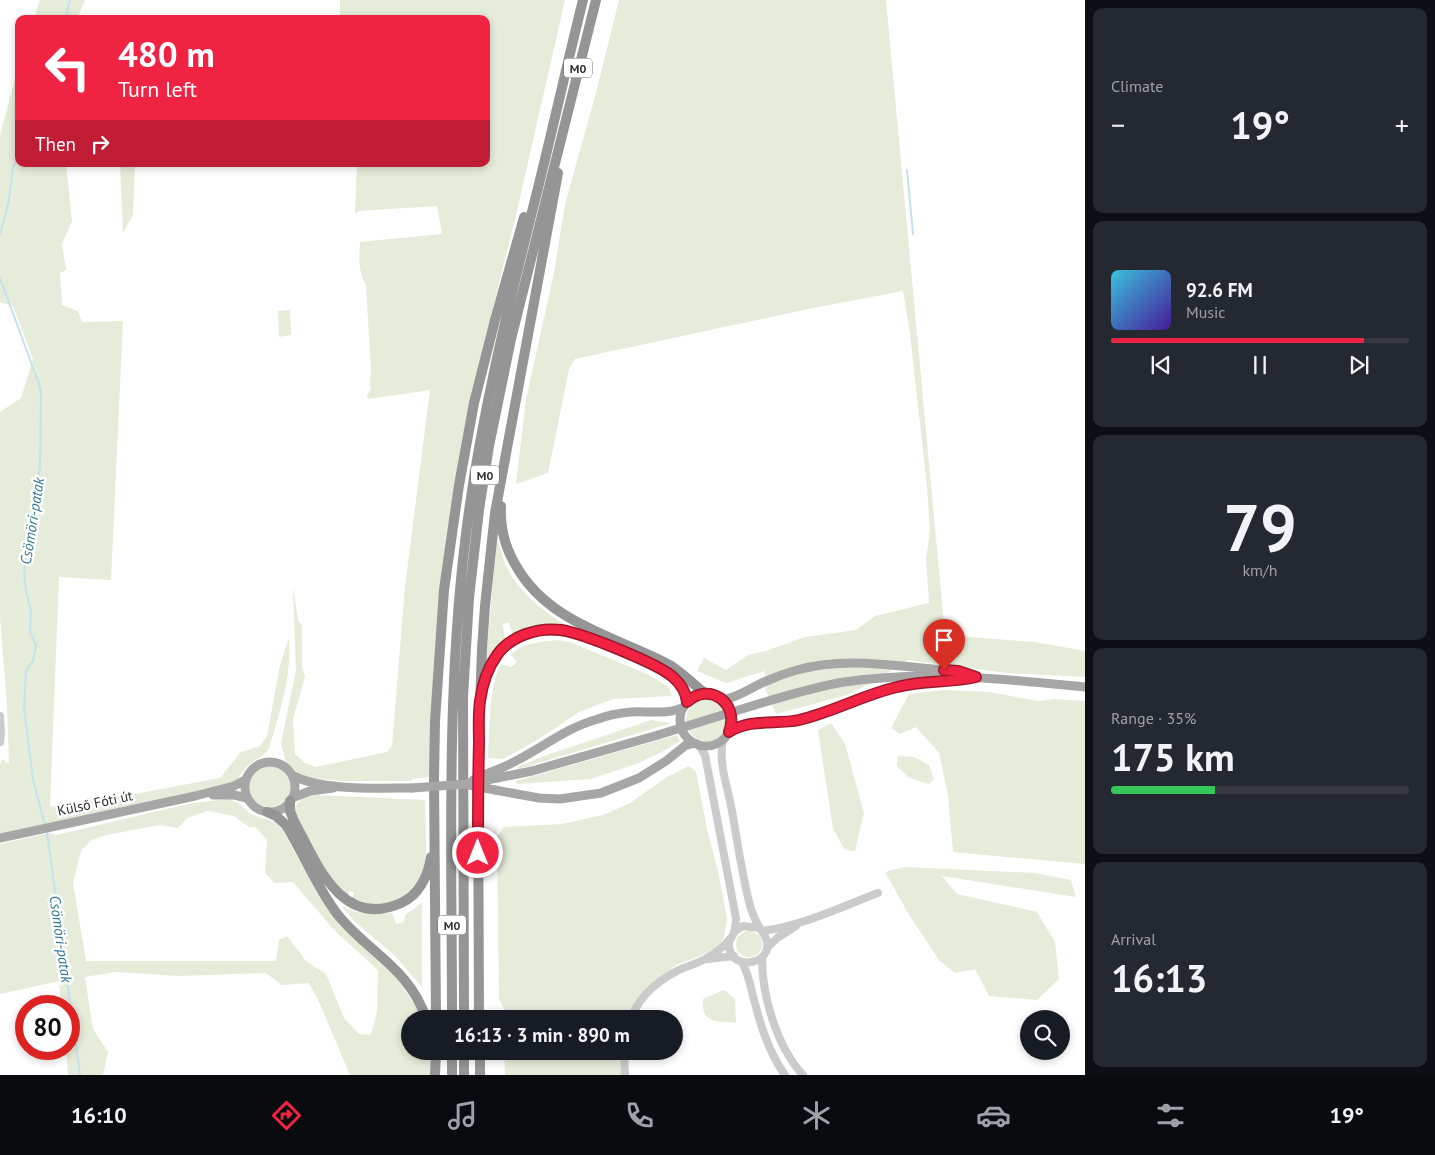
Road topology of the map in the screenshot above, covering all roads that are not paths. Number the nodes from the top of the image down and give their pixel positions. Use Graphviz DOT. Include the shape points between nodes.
graph roads {
  1 [pos="583,0"];
  2 [pos="596,0"];
  3 [pos="561,137"];
  4 [pos="542,172"];
  5 [pos="500,482"];
  6 [pos="976,677"];
  7 [pos="1085,687"];
  8 [pos="706,694"];
  9 [pos="722,700"];
  10 [pos="480,702"];
  11 [pos="685,705"];
  12 [pos="0,716"];
  13 [pos="729,732"];
  14 [pos="723,740"];
  15 [pos="0,742"];
  16 [pos="696,744"];
  17 [pos="498,774"];
  18 [pos="292,775"];
  19 [pos="245,780"];
  20 [pos="466,784"];
  21 [pos="342,787"];
  22 [pos="195,796"];
  23 [pos="247,798"];
  24 [pos="291,800"];
  25 [pos="267,812"];
  26 [pos="434,836"];
  27 [pos="0,838"];
  28 [pos="878,893"];
  29 [pos="806,920"];
  30 [pos="761,930"];
  31 [pos="732,935"];
  32 [pos="767,948"];
  33 [pos="734,956"];
  34 [pos="762,958"];
  35 [pos="706,959"];
  36 [pos="742,962"];
  37 [pos="423,1010"];
  38 [pos="436,1010"];
  39 [pos="452,1010"];
  40 [pos="464,1010"];
  41 [pos="479,1010"];
  42 [pos="634,1010"];
  43 [pos="452,1060"];
  44 [pos="464,1060"];
  45 [pos="480,1060"];
  46 [pos="624,1060"];
  47 [pos="452,1075"];
  48 [pos="464,1075"];
  49 [pos="480,1075"];
  50 [pos="625,1075"];
  51 [pos="785,1075"];
  52 [pos="803,1075"];
  1 -- 4 [label="highway, M0"];
  2 -- 3 [label="highway, M0"];
  3 -- 5 [label="highway" via="558,172"];
  3 -- 40 [label="highway, M0" via="502,382 475,542 463,697"];
  4 -- 26 [label="highway" via="531,194 495,320 474,403 459,485 444,590 437,677"];
  4 -- 39 [label="highway, M0" via="485,415 462,570 452,725"];
  5 -- 8 [label="highway" via="500,514 507,546 521,575 538,596 571,620 666,662"];
  5 -- 10 [label="highway" via="484,606"];
  6 -- 7 [label="main road"];
  6 -- 9 [label="main road" via="958,671 888,663 829,663 797,670"];
  6 -- 13 [label="main road" via="898,686 799,720 743,724"];
  6 -- 17 [label="main road, bridge" via="890,677 810,689 542,768"];
  8 -- 9 [label="main road"];
  8 -- 11 [label="main road" via="696,696"];
  9 -- 13 [label="main road" via="731,712"];
  10 -- 11 [label="highway" via="489,668 500,651 516,639 535,632 561,630 582,635 672,676 686,694"];
  10 -- 41 [label="highway"];
  11 -- 16 [label="main road" via="681,713 682,727 684,734"];
  11 -- 17 [label="main road" via="670,712 629,712 598,718 562,733"];
  12 -- 15 [label="street"];
  13 -- 14 [label="main road"];
  14 -- 16 [label="main road" via="711,745"];
  14 -- 30 [label="street" via="720,752 722,768 752,911"];
  16 -- 20 [label="main road, bridge" via="686,745 639,778 601,793 560,799 539,798"];
  16 -- 31 [label="street" via="705,755 732,892 736,918"];
  17 -- 20 [label="main road, bridge"];
  18 -- 19 [label="main road" via="283,766 269,762 254,767"];
  18 -- 21 [label="main road" via="300,780"];
  18 -- 24 [label="main road" via="295,791"];
  19 -- 22 [label="main road, Külső Fóti út"];
  19 -- 23 [label="main road"];
  20 -- 21 [label="main road, bridge" via="412,788"];
  21 -- 24 [label="main road" via="310,791"];
  22 -- 23 [label="main road, Külső Fóti út"];
  22 -- 27 [label="main road, Külső Fóti út"];
  23 -- 25 [label="main road" via="259,810"];
  24 -- 25 [label="main road" via="282,809"];
  24 -- 26 [label="highway" via="290,811 294,821 328,883 342,898 362,908 393,907 414,894 429,868"];
  25 -- 37 [label="highway" via="286,825 337,913 396,969"];
  26 -- 38 [label="highway"];
  28 -- 29 [label="street"];
  29 -- 30 [label="street" via="775,930"];
  29 -- 32 [label="street"];
  30 -- 31 [label="street" via="743,926"];
  30 -- 32 [label="street"];
  31 -- 33 [label="street" via="730,950"];
  31 -- 35 [label="street" via="722,948"];
  32 -- 34 [label="street"];
  33 -- 35 [label="street"];
  33 -- 36 [label="street"];
  34 -- 36 [label="street" via="751,963"];
  34 -- 52 [label="street" via="762,972 779,1039"];
  35 -- 42 [label="street" via="676,971 660,982"];
  36 -- 51 [label="street" via="749,974 767,1044"];
  43 -- 47 [label="highway"];
  44 -- 48 [label="highway"];
  45 -- 49 [label="highway"];
  46 -- 50 [label="street"];
}
